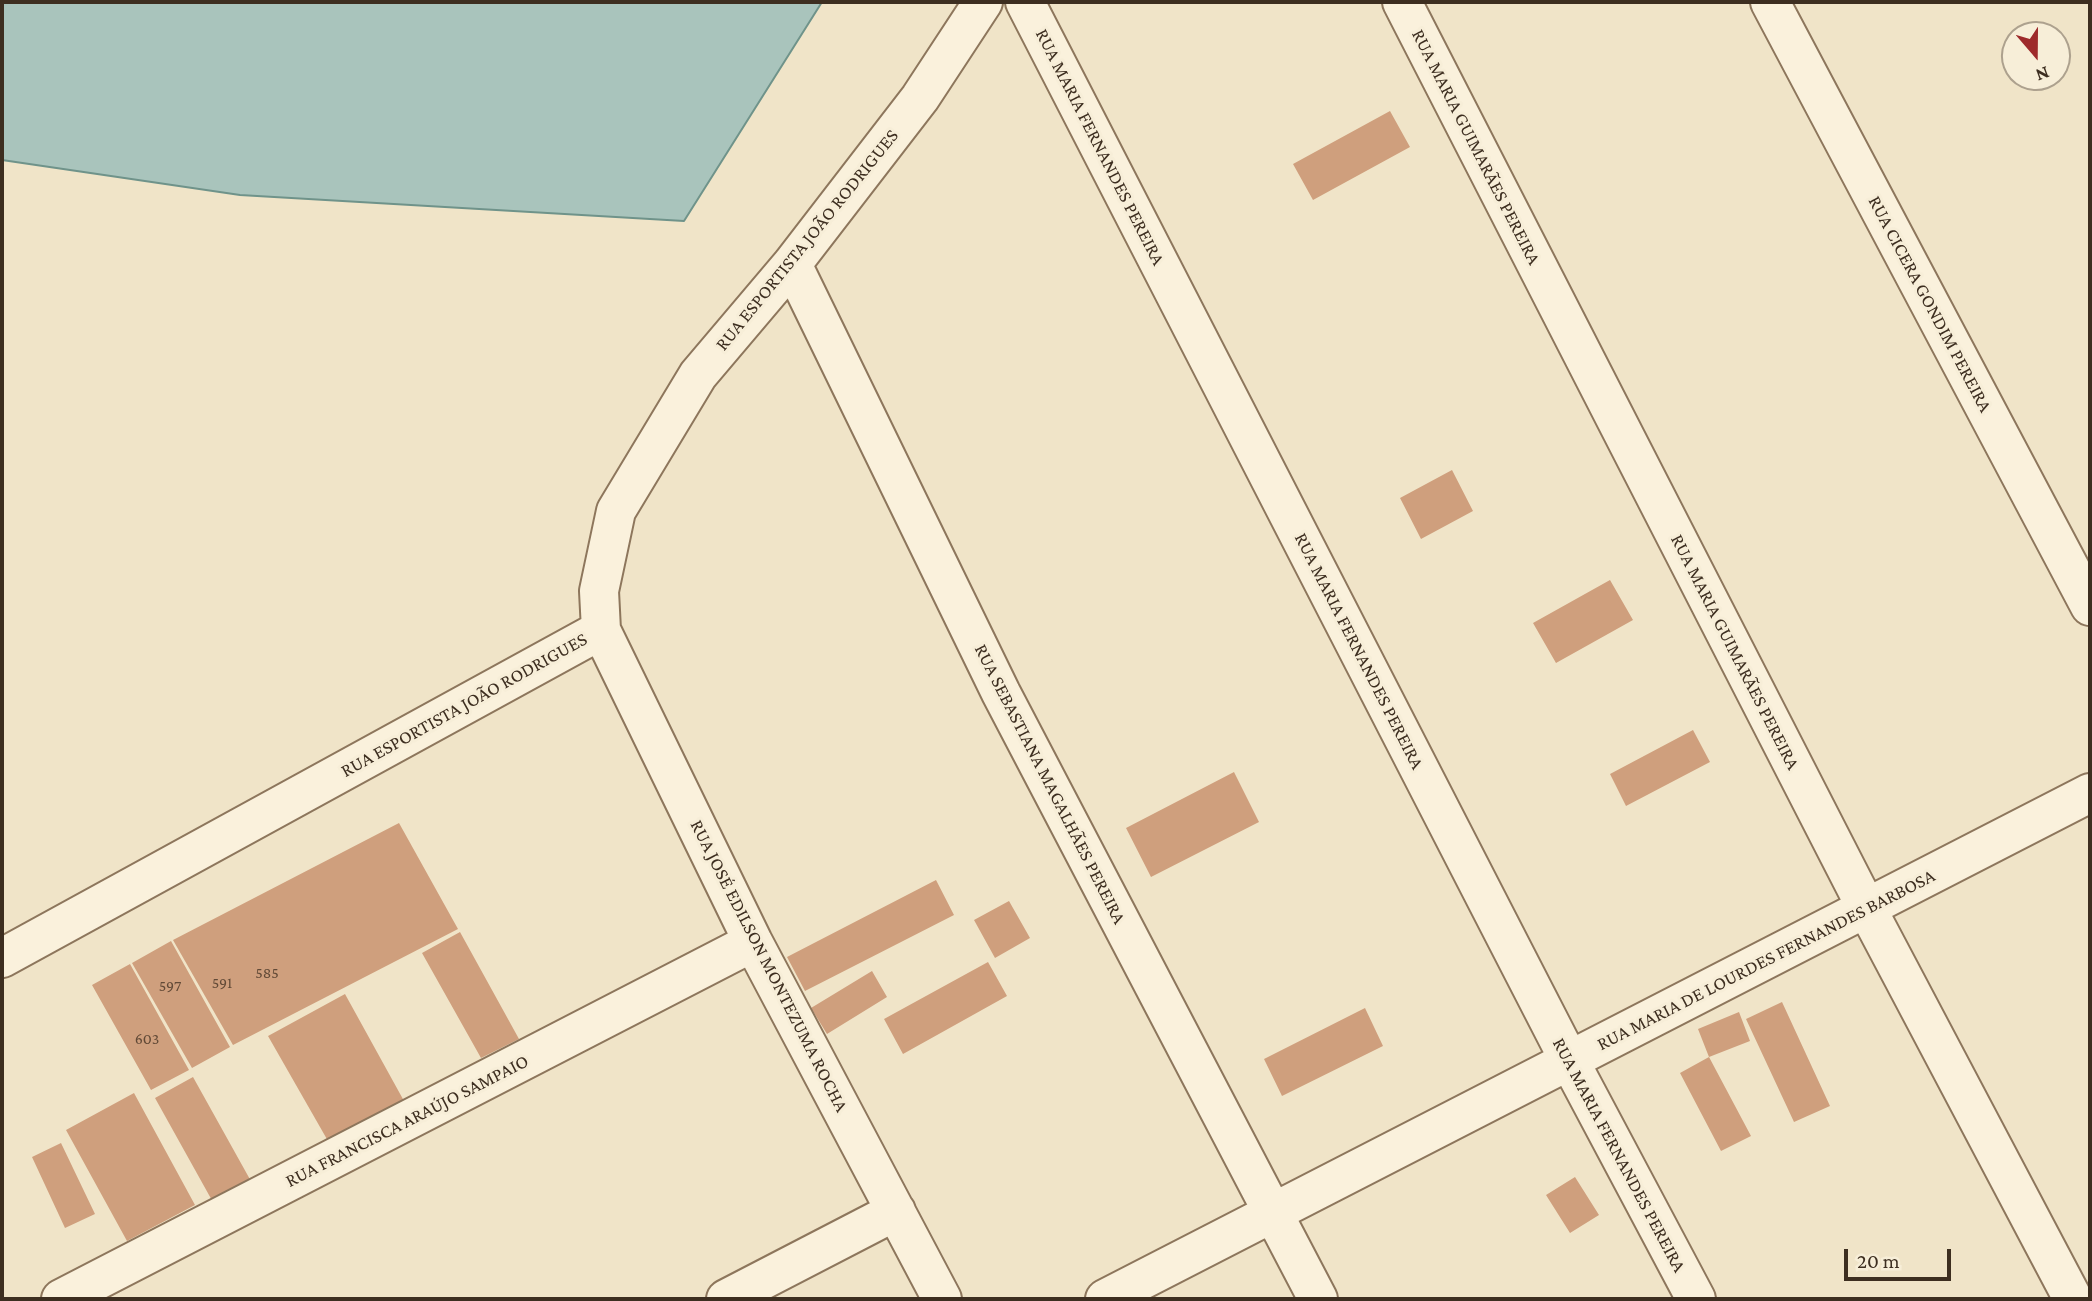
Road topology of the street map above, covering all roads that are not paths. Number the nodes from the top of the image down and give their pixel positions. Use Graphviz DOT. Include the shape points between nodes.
graph roads {
  1 [pos="983,2"];
  2 [pos="1025,2"];
  3 [pos="1402,2"];
  4 [pos="1770,2"];
  5 [pos="792,264"];
  6 [pos="2090,606"];
  7 [pos="601,630"];
  8 [pos="2090,793"];
  9 [pos="1867,909"];
  10 [pos="753,942"];
  11 [pos="2,958"];
  12 [pos="1569,1060"];
  13 [pos="896,1211"];
  14 [pos="1272,1211"];
  15 [pos="61,1299"];
  16 [pos="726,1299"];
  17 [pos="942,1299"];
  18 [pos="1105,1299"];
  19 [pos="1318,1299"];
  20 [pos="1696,1299"];
  21 [pos="2073,1299"];
  1 -- 5 [label="street, RUA ESPORTISTA JOÃO RODRIGUES" via="920,97"];
  2 -- 12 [label="street, RUA MARIA FERNANDES PEREIRA"];
  3 -- 9 [label="street, RUA MARIA GUIMARÃES PEREIRA"];
  4 -- 6 [label="street, RUA CICERA GONDIM PEREIRA"];
  5 -- 7 [label="street, RUA ESPORTISTA JOÃO RODRIGUES" via="698,375 616,511 599,592"];
  5 -- 14 [label="street, RUA SEBASTIANA MAGALHÃES PEREIRA" via="1001,693"];
  7 -- 10 [label="street, RUA JOSÉ EDILSON MONTEZUMA ROCHA"];
  7 -- 11 [label="street, RUA ESPORTISTA JOÃO RODRIGUES"];
  8 -- 9 [label="street, RUA MARIA DE LOURDES FERNANDES BARBOSA"];
  9 -- 12 [label="street, RUA MARIA DE LOURDES FERNANDES BARBOSA"];
  9 -- 21 [label="street, RUA MARIA GUIMARÃES PEREIRA"];
  10 -- 13 [label="street, RUA JOSÉ EDILSON MONTEZUMA ROCHA"];
  10 -- 15 [label="street, RUA FRANCISCA ARAÚJO SAMPAIO"];
  12 -- 14 [label="street, RUA MARIA DE LOURDES FERNANDES BARBOSA"];
  12 -- 20 [label="street, RUA MARIA FERNANDES PEREIRA"];
  13 -- 16 [label="street"];
  13 -- 17 [label="street, RUA JOSÉ EDILSON MONTEZUMA ROCHA"];
  14 -- 18 [label="street, RUA MARIA DE LOURDES FERNANDES BARBOSA"];
  14 -- 19 [label="street, RUA SEBASTIANA MAGALHÃES PEREIRA"];
}
